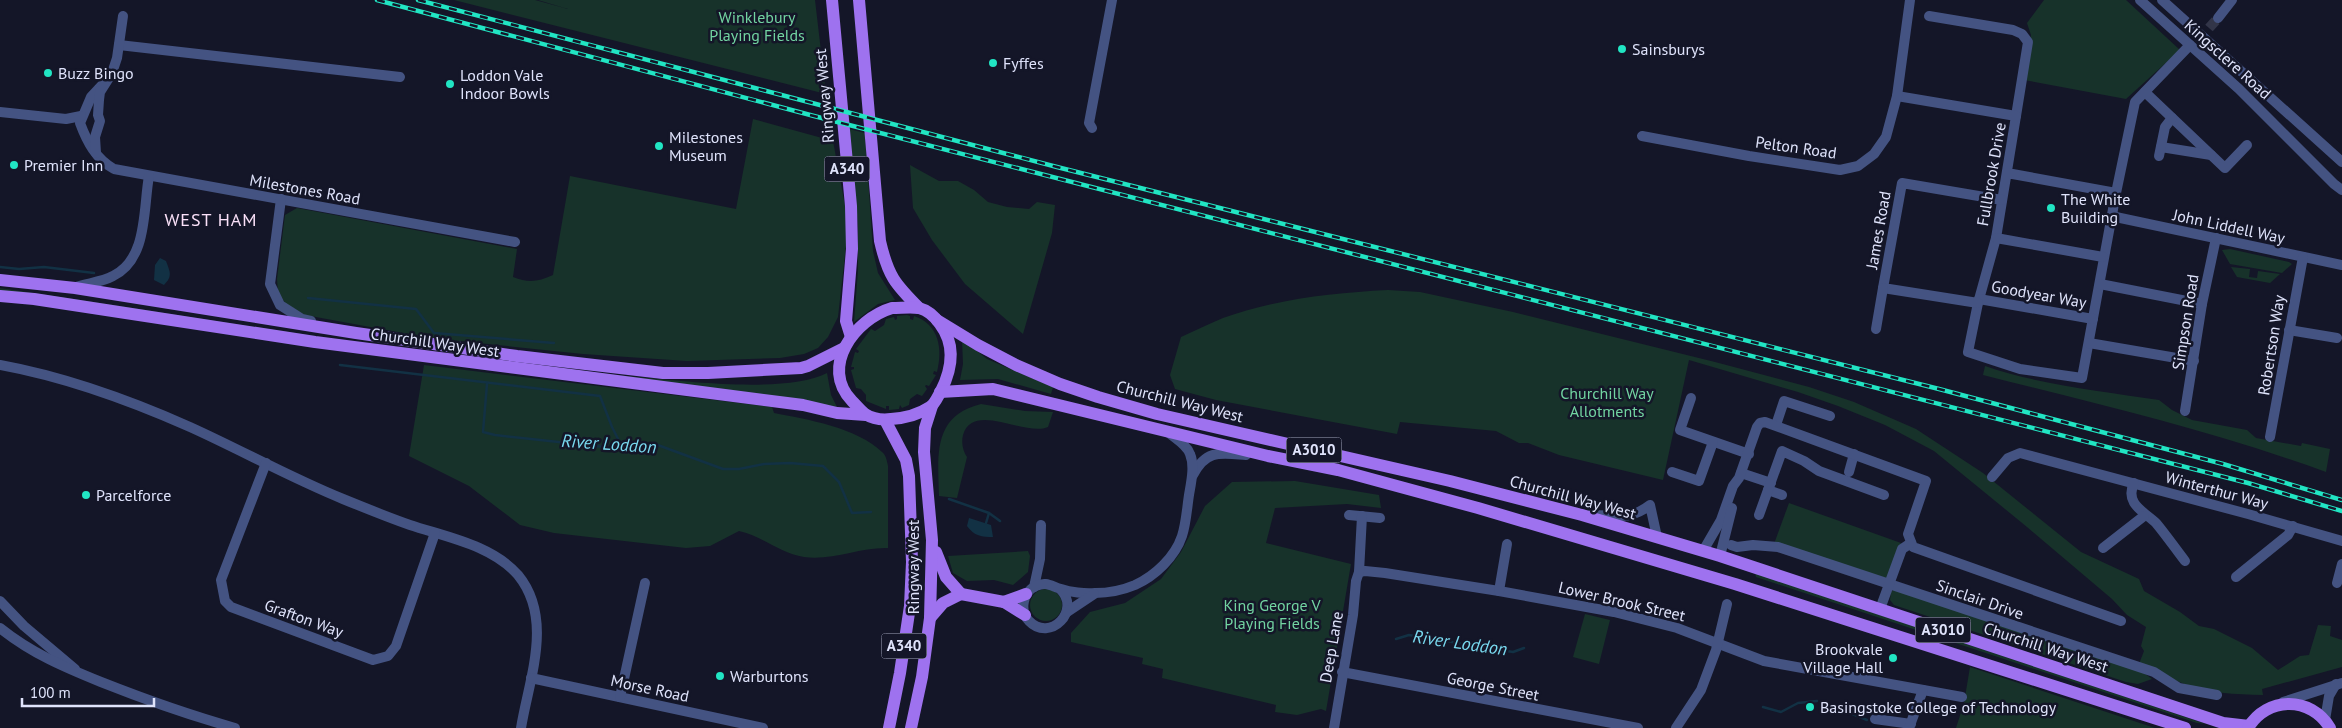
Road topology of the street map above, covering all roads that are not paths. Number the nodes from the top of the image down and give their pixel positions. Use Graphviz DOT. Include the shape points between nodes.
graph roads {
  1 [pos="826,0"];
  2 [pos="832,0"];
  3 [pos="1112,0"];
  4 [pos="1910,0"];
  5 [pos="2140,0"];
  6 [pos="2162,0"];
  7 [pos="2232,0"];
  8 [pos="860,1"];
  9 [pos="123,16"];
  10 [pos="1929,16"];
  11 [pos="2218,18"];
  12 [pos="119,45"];
  13 [pos="2190,45"];
  14 [pos="838,72"];
  15 [pos="400,77"];
  16 [pos="105,82"];
  17 [pos="2145,92"];
  18 [pos="1896,96"];
  19 [pos="2284,108"];
  20 [pos="0,112"];
  21 [pos="98,115"];
  22 [pos="2016,116"];
  23 [pos="2172,118"];
  24 [pos="82,119"];
  25 [pos="2273,121"];
  26 [pos="98,127"];
  27 [pos="1092,128"];
  28 [pos="1642,136"];
  29 [pos="2247,145"];
  30 [pos="96,153"];
  31 [pos="2211,155"];
  32 [pos="2342,162"];
  33 [pos="2007,173"];
  34 [pos="149,176"];
  35 [pos="2342,190"];
  36 [pos="2116,193"];
  37 [pos="281,199"];
  38 [pos="2002,200"];
  39 [pos="2110,216"];
  40 [pos="1996,238"];
  41 [pos="2216,238"];
  42 [pos="515,242"];
  43 [pos="2103,257"];
  44 [pos="2303,257"];
  45 [pos="2342,265"];
  46 [pos="0,280"];
  47 [pos="2100,284"];
  48 [pos="75,288"];
  49 [pos="1883,288"];
  50 [pos="0,296"];
  51 [pos="1978,301"];
  52 [pos="2202,304"];
  53 [pos="919,308"];
  54 [pos="2093,319"];
  55 [pos="937,320"];
  56 [pos="1876,329"];
  57 [pos="2290,330"];
  58 [pos="356,333"];
  59 [pos="2337,338"];
  60 [pos="848,343"];
  61 [pos="2089,343"];
  62 [pos="2194,361"];
  63 [pos="0,365"];
  64 [pos="940,392"];
  65 [pos="1692,398"];
  66 [pos="932,406"];
  67 [pos="2185,412"];
  68 [pos="866,415"];
  69 [pos="1830,416"];
  70 [pos="886,420"];
  71 [pos="1776,425"];
  72 [pos="1166,430"];
  73 [pos="2270,437"];
  74 [pos="1713,442"];
  75 [pos="1748,454"];
  76 [pos="1854,454"];
  77 [pos="1268,456"];
  78 [pos="266,463"];
  79 [pos="1672,472"];
  80 [pos="1849,472"];
  81 [pos="1740,475"];
  82 [pos="1192,476"];
  83 [pos="1992,477"];
  84 [pos="2134,483"];
  85 [pos="1769,486"];
  86 [pos="1782,495"];
  87 [pos="1884,495"];
  88 [pos="1349,515"];
  89 [pos="1582,515"];
  90 [pos="1759,515"];
  91 [pos="1362,516"];
  92 [pos="2144,516"];
  93 [pos="1380,518"];
  94 [pos="1041,526"];
  95 [pos="2294,526"];
  96 [pos="435,533"];
  97 [pos="1658,537"];
  98 [pos="932,540"];
  99 [pos="2342,542"];
  100 [pos="1911,543"];
  101 [pos="1506,544"];
  102 [pos="1730,545"];
  103 [pos="2103,548"];
  104 [pos="1703,551"];
  105 [pos="1720,556"];
  106 [pos="1040,559"];
  107 [pos="2185,561"];
  108 [pos="2342,564"];
  109 [pos="1359,572"];
  110 [pos="1696,573"];
  111 [pos="2236,577"];
  112 [pos="1714,578"];
  113 [pos="645,583"];
  114 [pos="1050,584"];
  115 [pos="1890,584"];
  116 [pos="2336,584"];
  117 [pos="1060,589"];
  118 [pos="1030,591"];
  119 [pos="1499,591"];
  120 [pos="961,594"];
  121 [pos="1094,594"];
  122 [pos="0,601"];
  123 [pos="1004,602"];
  124 [pos="1727,604"];
  125 [pos="1880,609"];
  126 [pos="1067,612"];
  127 [pos="1025,615"];
  128 [pos="930,618"];
  129 [pos="2121,621"];
  130 [pos="0,628"];
  131 [pos="1718,643"];
  132 [pos="1342,672"];
  133 [pos="80,673"];
  134 [pos="530,678"];
  135 [pos="2339,684"];
  136 [pos="1923,690"];
  137 [pos="2217,695"];
  138 [pos="620,697"];
  139 [pos="1962,697"];
  140 [pos="2278,705"];
  141 [pos="2261,713"];
  142 [pos="2202,715"];
  143 [pos="1577,717"];
  144 [pos="1875,719"];
  145 [pos="2327,724"];
  146 [pos="1910,726"];
  147 [pos="2248,727"];
  148 [pos="235,728"];
  149 [pos="521,728"];
  150 [pos="763,728"];
  151 [pos="889,728"];
  152 [pos="911,728"];
  153 [pos="1334,728"];
  154 [pos="1577,728"];
  155 [pos="1638,728"];
  156 [pos="1676,728"];
  157 [pos="2185,728"];
  1 -- 14 [label="main road"];
  2 -- 14 [label="main road, Ringway West / A340"];
  3 -- 27 [label="street" via="1089,123"];
  4 -- 18 [label="street, Pelton Road"];
  5 -- 13 [label="street, Kingsclere Road"];
  6 -- 19 [label="street, Kingsclere Road" via="2206,32"];
  7 -- 11 [label="street"];
  8 -- 53 [label="main road, A340" via="880,241 892,278 902,293"];
  9 -- 12 [label="street"];
  10 -- 22 [label="street" via="2022,34 2028,42"];
  12 -- 15 [label="street"];
  12 -- 16 [label="street" via="112,73"];
  13 -- 17 [label="street"];
  13 -- 25 [label="street, Kingsclere Road"];
  14 -- 60 [label="main road, Ringway West / A340" via="851,206"];
  16 -- 21 [label="street" via="100,92"];
  16 -- 24 [label="street" via="91,97"];
  17 -- 23 [label="street"];
  17 -- 36 [label="street" via="2132,108"];
  18 -- 22 [label="street, Fullbrook Drive"];
  18 -- 28 [label="street, Pelton Road" via="1886,137 1874,154 1858,166 1840,170"];
  19 -- 25 [label="street, Kingsclere Road"];
  19 -- 32 [label="street, Kingsclere Road"];
  20 -- 24 [label="street"];
  21 -- 24 [label="street" via="89,111"];
  21 -- 26 [label="street"];
  22 -- 33 [label="street, Fullbrook Drive"];
  23 -- 31 [label="street"];
  23 -- 31 [label="street" via="2165,127 2160,152"];
  24 -- 26 [label="street" via="90,131"];
  24 -- 30 [label="street, Milestones Road" via="86,140"];
  25 -- 35 [label="street, Kingsclere Road"];
  26 -- 30 [label="street"];
  29 -- 31 [label="street" via="2225,168"];
  30 -- 34 [label="street, Milestones Road" via="104,164 114,169"];
  33 -- 36 [label="street"];
  33 -- 38 [label="street, Fullbrook Drive"];
  34 -- 37 [label="street, Milestones Road"];
  34 -- 48 [label="street" via="141,238 133,259 114,276"];
  36 -- 39 [label="street"];
  37 -- 42 [label="street, Milestones Road"];
  37 -- 58 [label="street" via="270,284 280,305 302,319"];
  38 -- 40 [label="street, Fullbrook Drive"];
  38 -- 49 [label="street, James Road" via="1902,183"];
  39 -- 41 [label="street, John Liddell Way"];
  39 -- 43 [label="street"];
  40 -- 43 [label="street, Fullbrook Drive"];
  40 -- 51 [label="street"];
  41 -- 44 [label="street, John Liddell Way"];
  41 -- 52 [label="street, Simpson Road"];
  43 -- 47 [label="street"];
  44 -- 45 [label="street, John Liddell Way"];
  44 -- 57 [label="street, Robertson Way"];
  46 -- 48 [label="main road, Churchill Way West"];
  47 -- 52 [label="street"];
  47 -- 54 [label="street"];
  48 -- 58 [label="main road, Churchill Way West"];
  49 -- 51 [label="street, James Road"];
  49 -- 56 [label="street"];
  50 -- 68 [label="main road, Churchill Way West" via="324,344"];
  51 -- 54 [label="street, Goodyear Way"];
  51 -- 61 [label="street" via="1968,352 2020,368 2082,378"];
  52 -- 62 [label="street, Simpson Road"];
  53 -- 55 [label="main road"];
  53 -- 60 [label="main road" via="892,308 881,312 863,322"];
  54 -- 61 [label="street"];
  55 -- 64 [label="main road" via="946,331 951,353 948,376"];
  55 -- 89 [label="main road, Churchill Way West / A3010" via="991,352 1056,383 1140,410 1450,481"];
  57 -- 59 [label="street"];
  57 -- 73 [label="street, Robertson Way"];
  58 -- 60 [label="main road, Churchill Way West" via="663,373 801,368"];
  60 -- 68 [label="main road" via="841,360 840,381 850,399"];
  61 -- 62 [label="street"];
  62 -- 67 [label="street, Simpson Road"];
  63 -- 78 [label="street" via="105,393 189,426"];
  64 -- 66 [label="main road"];
  64 -- 72 [label="main road, Churchill Way West / A3010" via="993,389"];
  65 -- 74 [label="street" via="1680,430"];
  66 -- 70 [label="main road" via="911,417"];
  66 -- 98 [label="main road, Ringway West / A340" via="925,428 924,452"];
  68 -- 70 [label="main road"];
  69 -- 71 [label="street" via="1784,401"];
  70 -- 151 [label="main road, Ringway West / A340" via="906,460 909,476 912,562 910,606"];
  71 -- 75 [label="street" via="1760,422"];
  71 -- 76 [label="street"];
  72 -- 77 [label="main road, Churchill Way West / A3010"];
  72 -- 82 [label="street" via="1186,446"];
  74 -- 75 [label="street"];
  74 -- 79 [label="street" via="1699,481"];
  75 -- 81 [label="street"];
  76 -- 80 [label="street"];
  76 -- 100 [label="street" via="1926,481 1908,534"];
  77 -- 82 [label="street" via="1214,454 1197,466"];
  77 -- 110 [label="main road, Churchill Way West / A3010" via="1338,470 1478,508"];
  78 -- 96 [label="street" via="341,498"];
  78 -- 96 [label="street, Grafton Way" via="221,580 225,600 231,607 373,660 388,656 396,646"];
  81 -- 85 [label="street"];
  81 -- 104 [label="street" via="1721,520"];
  81 -- 105 [label="street"];
  82 -- 121 [label="street" via="1182,537 1169,558 1136,584"];
  83 -- 84 [label="street, Winterthur Way" via="2008,458 2020,453"];
  84 -- 92 [label="street" via="2133,500"];
  84 -- 95 [label="street, Winterthur Way"];
  85 -- 86 [label="street"];
  85 -- 87 [label="street" via="1782,451 1804,460 1819,471"];
  85 -- 90 [label="street"];
  88 -- 91 [label="street"];
  89 -- 97 [label="main road, Churchill Way West / A3010"];
  89 -- 97 [label="street" via="1628,516 1638,514 1650,505"];
  91 -- 93 [label="street"];
  91 -- 109 [label="street, Deep Lane"];
  92 -- 103 [label="street"];
  92 -- 107 [label="street" via="2154,522"];
  94 -- 106 [label="street"];
  95 -- 99 [label="street, Winterthur Way"];
  95 -- 111 [label="street" via="2288,535"];
  96 -- 134 [label="street" via="500,559 526,588 537,628 537,647"];
  97 -- 104 [label="main road, Churchill Way West / A3010"];
  98 -- 120 [label="main road" via="946,577"];
  98 -- 128 [label="main road, Ringway West / A340"];
  100 -- 115 [label="street" via="1902,549"];
  100 -- 129 [label="street, Sinclair Drive" via="1919,550"];
  101 -- 119 [label="street"];
  102 -- 115 [label="street, Sinclair Drive" via="1778,547"];
  104 -- 105 [label="main road, Churchill Way West / A3010"];
  104 -- 110 [label="main road"];
  105 -- 112 [label="main road"];
  105 -- 125 [label="main road, Churchill Way West / A3010"];
  106 -- 114 [label="street"];
  106 -- 118 [label="street"];
  108 -- 116 [label="street"];
  109 -- 119 [label="street, Lower Brook Street" via="1385,573"];
  109 -- 132 [label="street, Deep Lane"];
  110 -- 112 [label="main road, Churchill Way West / A3010"];
  112 -- 157 [label="main road, Churchill Way West / A3010"];
  113 -- 138 [label="street"];
  114 -- 117 [label="street"];
  114 -- 118 [label="street" via="1043,583"];
  115 -- 125 [label="street"];
  115 -- 137 [label="street, Sinclair Drive" via="2154,672 2179,688"];
  117 -- 121 [label="street"];
  117 -- 126 [label="street" via="1067,599"];
  118 -- 123 [label="main road"];
  118 -- 127 [label="street" via="1023,607"];
  119 -- 131 [label="street, Lower Brook Street" via="1652,621"];
  120 -- 123 [label="main road"];
  120 -- 128 [label="main road" via="943,603"];
  121 -- 126 [label="street"];
  122 -- 133 [label="street" via="24,626"];
  123 -- 127 [label="main road"];
  124 -- 131 [label="street"];
  125 -- 142 [label="main road, Churchill Way West / A3010"];
  126 -- 127 [label="street" via="1064,619 1050,628 1034,625"];
  128 -- 152 [label="main road, Ringway West / A340"];
  130 -- 133 [label="street" via="57,664"];
  131 -- 136 [label="street, Lower Brook Street" via="1764,660"];
  131 -- 156 [label="street" via="1701,690"];
  132 -- 143 [label="street, George Street"];
  132 -- 153 [label="street, Deep Lane"];
  133 -- 148 [label="street" via="137,696"];
  134 -- 138 [label="street, Morse Road"];
  134 -- 149 [label="street"];
  135 -- 140 [label="street"];
  135 -- 145 [label="street" via="2329,696"];
  136 -- 139 [label="street, Lower Brook Street"];
  136 -- 146 [label="street"];
  138 -- 150 [label="street, Morse Road"];
  140 -- 141 [label="main road, A3010"];
  140 -- 145 [label="main road, A3010" via="2298,704 2317,713"];
  141 -- 142 [label="main road, Churchill Way West / A3010" via="2244,718"];
  141 -- 147 [label="main road, A3010"];
  142 -- 147 [label="main road, Churchill Way West / A3010"];
  143 -- 154 [label="street"];
  143 -- 155 [label="street, George Street"];
  144 -- 146 [label="street"];
}
